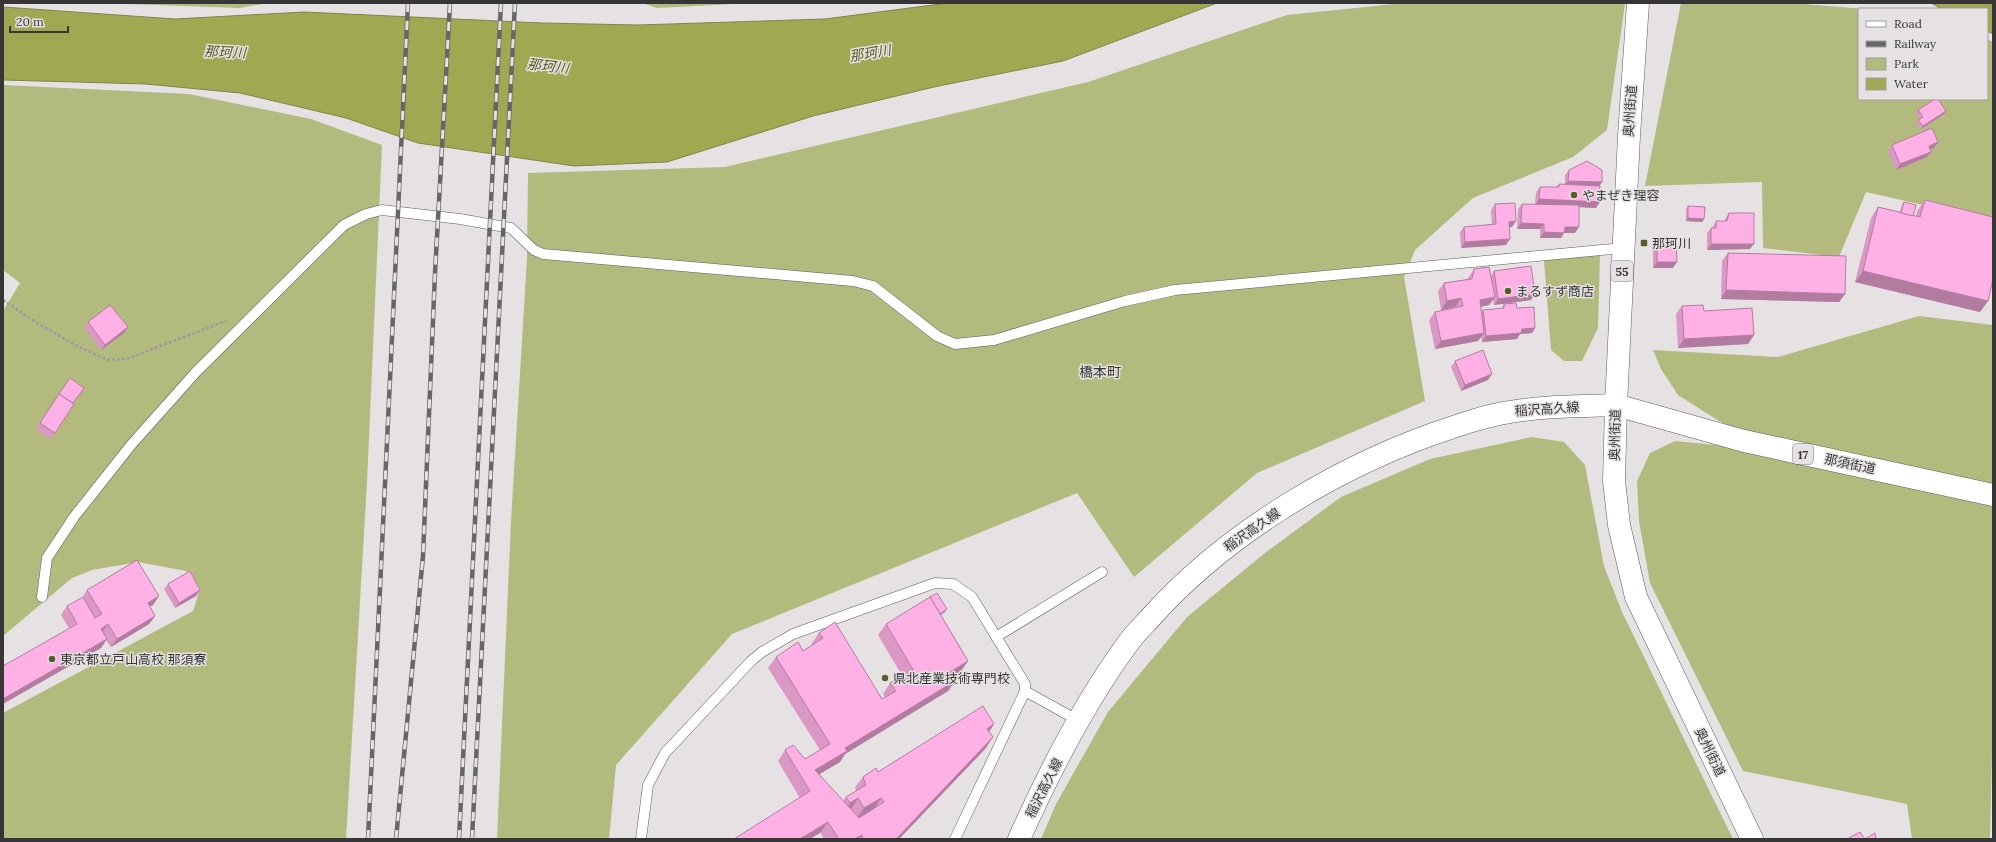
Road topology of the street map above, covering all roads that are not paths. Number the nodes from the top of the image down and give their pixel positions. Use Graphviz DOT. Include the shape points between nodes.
graph roads {
  1 [pos="1638,3"];
  2 [pos="1623,248"];
  3 [pos="1616,405"];
  4 [pos="1993,495"];
  5 [pos="1102,572"];
  6 [pos="42,597"];
  7 [pos="996,637"];
  8 [pos="1025,691"];
  9 [pos="1079,721"];
  10 [pos="641,839"];
  11 [pos="955,839"];
  12 [pos="1019,839"];
  13 [pos="1752,839"];
  1 -- 2 [label="main road, 奥州街道 / 55"];
  2 -- 3 [label="main road, 奥州街道 / 55"];
  2 -- 6 [label="lane" via="1175,290 1125,301 994,340 955,344 936,336 873,286 853,281 543,254 534,250 511,228 382,210 366,214 344,225 196,372 131,444 74,517 47,558"];
  3 -- 4 [label="main road, 那須街道 / 17" via="1744,441"];
  3 -- 9 [label="main road, 稲沢高久線" via="1562,406 1509,412 1472,421 1395,448 1328,480 1220,553 1173,593 1127,644"];
  3 -- 13 [label="main road, 奥州街道" via="1614,481 1617,510 1636,597"];
  5 -- 7 [label="lane"];
  7 -- 8 [label="lane" via="1024,684"];
  7 -- 10 [label="lane" via="972,596 953,584 935,583 793,634 751,661 665,753 648,785"];
  8 -- 9 [label="lane"];
  8 -- 11 [label="lane"];
  9 -- 12 [label="main road, 稲沢高久線" via="1043,785"];
}
